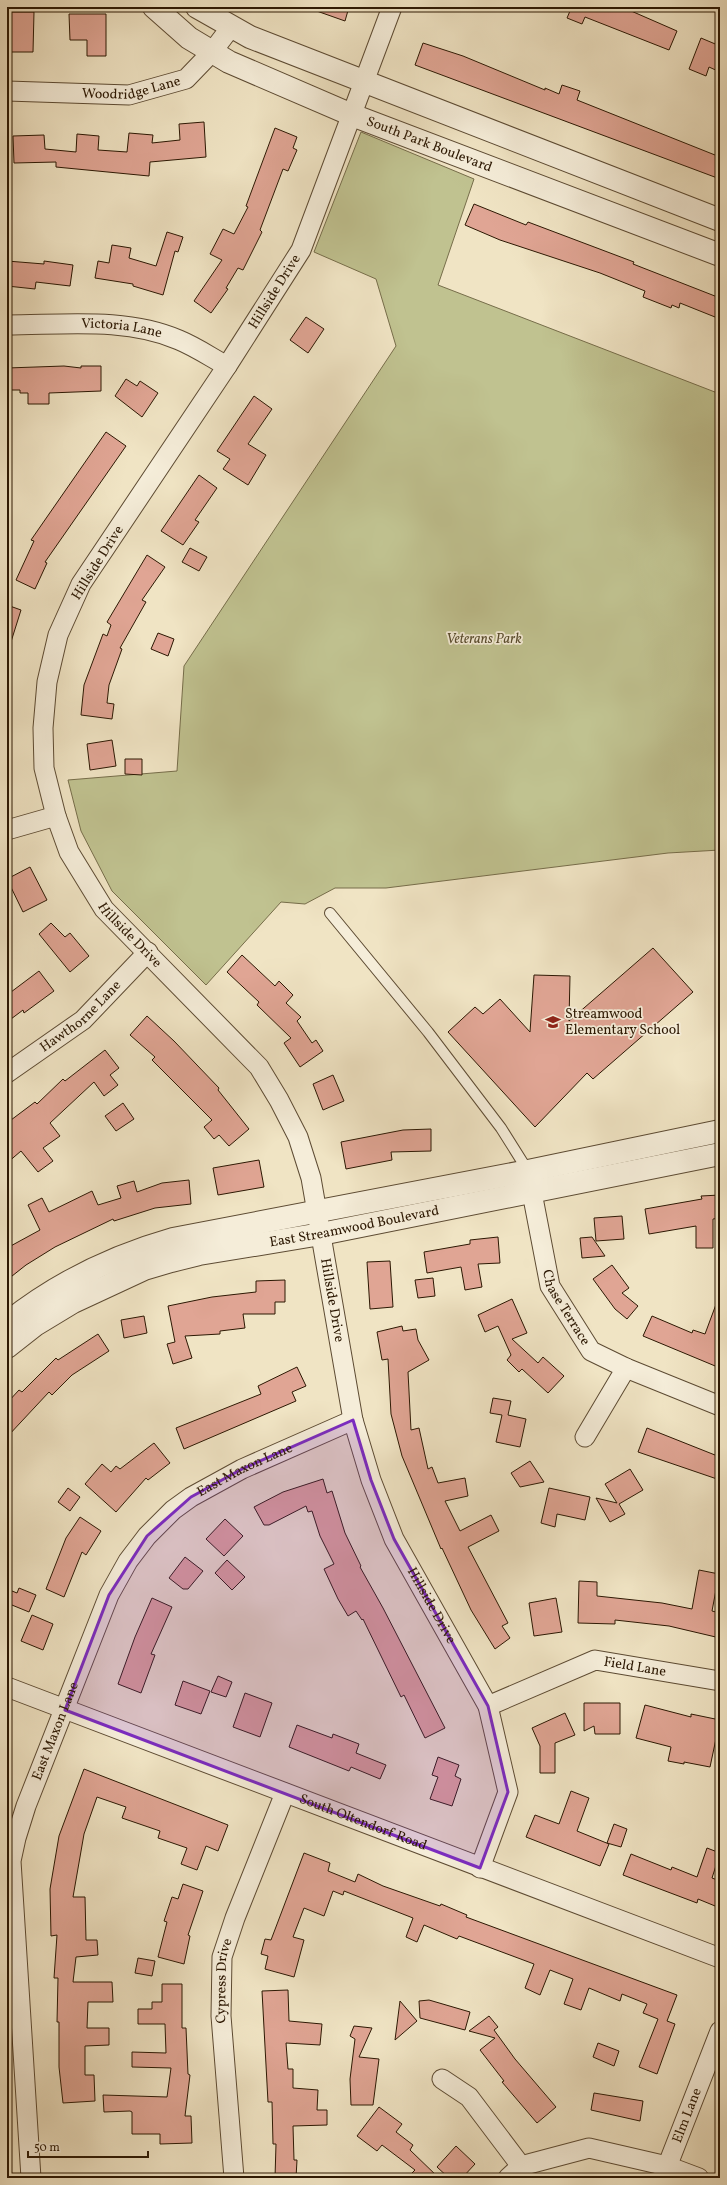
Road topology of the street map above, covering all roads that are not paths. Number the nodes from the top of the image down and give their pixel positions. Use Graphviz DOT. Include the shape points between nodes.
graph roads {
  1 [pos="154,7"];
  2 [pos="197,7"];
  3 [pos="392,7"];
  4 [pos="231,27"];
  5 [pos="212,52"];
  6 [pos="364,83"];
  7 [pos="7,91"];
  8 [pos="352,115"];
  9 [pos="720,220"];
  10 [pos="720,255"];
  11 [pos="7,325"];
  12 [pos="227,366"];
  13 [pos="56,816"];
  14 [pos="7,830"];
  15 [pos="330,914"];
  16 [pos="148,952"];
  17 [pos="7,1073"];
  18 [pos="720,1131"];
  19 [pos="720,1154"];
  20 [pos="530,1181"];
  21 [pos="316,1210"];
  22 [pos="321,1234"];
  23 [pos="7,1323"];
  24 [pos="7,1347"];
  25 [pos="626,1368"];
  26 [pos="720,1406"];
  27 [pos="353,1420"];
  28 [pos="585,1437"];
  29 [pos="720,1681"];
  30 [pos="7,1687"];
  31 [pos="488,1706"];
  32 [pos="65,1710"];
  33 [pos="285,1793"];
  34 [pos="480,1868"];
  35 [pos="720,1958"];
  36 [pos="720,2031"];
  37 [pos="442,2079"];
  38 [pos="514,2172"];
  39 [pos="665,2172"];
  40 [pos="31,2178"];
  41 [pos="234,2178"];
  42 [pos="699,2178"];
  1 -- 5 [label="street, South Park Boulevard" via="189,38"];
  2 -- 4 [label="street"];
  3 -- 6 [label="street, Hillside Drive"];
  4 -- 5 [label="street, Woodridge Lane"];
  4 -- 6 [label="street"];
  5 -- 7 [label="street, Woodridge Lane" via="186,79 129,95"];
  5 -- 8 [label="street, South Park Boulevard"];
  6 -- 8 [label="street, Hillside Drive"];
  6 -- 9 [label="street"];
  8 -- 10 [label="street, South Park Boulevard"];
  8 -- 12 [label="street, Hillside Drive" via="301,250"];
  11 -- 12 [label="street, Victoria Lane" via="114,325 145,329 179,340"];
  12 -- 13 [label="street, Hillside Drive" via="81,584 58,635 47,682 43,728 44,768"];
  13 -- 14 [label="street"];
  13 -- 16 [label="street, Hillside Drive" via="69,852 104,909"];
  15 -- 20 [label="lane" via="428,1032 501,1128"];
  16 -- 17 [label="street, Hawthorne Lane" via="83,1020"];
  16 -- 21 [label="street, Hillside Drive" via="259,1067 298,1137 311,1178"];
  18 -- 20 [label="street, East Streamwood Boulevard"];
  19 -- 20 [label="street, East Streamwood Boulevard"];
  20 -- 21 [label="street, East Streamwood Boulevard"];
  20 -- 22 [label="street, East Streamwood Boulevard"];
  20 -- 25 [label="street, Chase Terrace" via="550,1286 592,1351"];
  21 -- 22 [label="street, Hillside Drive"];
  21 -- 23 [label="street, East Streamwood Boulevard" via="172,1239 136,1250 60,1286"];
  22 -- 24 [label="street, East Streamwood Boulevard" via="199,1254 144,1269 73,1302 35,1325"];
  22 -- 27 [label="street, Hillside Drive"];
  25 -- 26 [label="street, Chase Terrace"];
  25 -- 28 [label="street"];
  27 -- 31 [label="street, Hillside Drive" via="370,1480 394,1539"];
  27 -- 32 [label="street, East Maxon Lane" via="242,1469 191,1497 146,1536 109,1595"];
  29 -- 31 [label="street, Field Lane" via="595,1660"];
  30 -- 32 [label="street, South Oltendorf Road"];
  31 -- 34 [label="street, Hillside Drive" via="508,1792"];
  32 -- 33 [label="street, South Oltendorf Road"];
  32 -- 40 [label="street, East Maxon Lane" via="26,1806 12,1861"];
  33 -- 34 [label="street, South Oltendorf Road"];
  33 -- 41 [label="street, Cypress Drive" via="222,1957 221,2016"];
  34 -- 35 [label="street, South Oltendorf Road"];
  36 -- 39 [label="street, Elm Lane"];
  37 -- 38 [label="street" via="469,2097"];
  38 -- 39 [label="street" via="589,2148"];
  39 -- 42 [label="street"];
}
